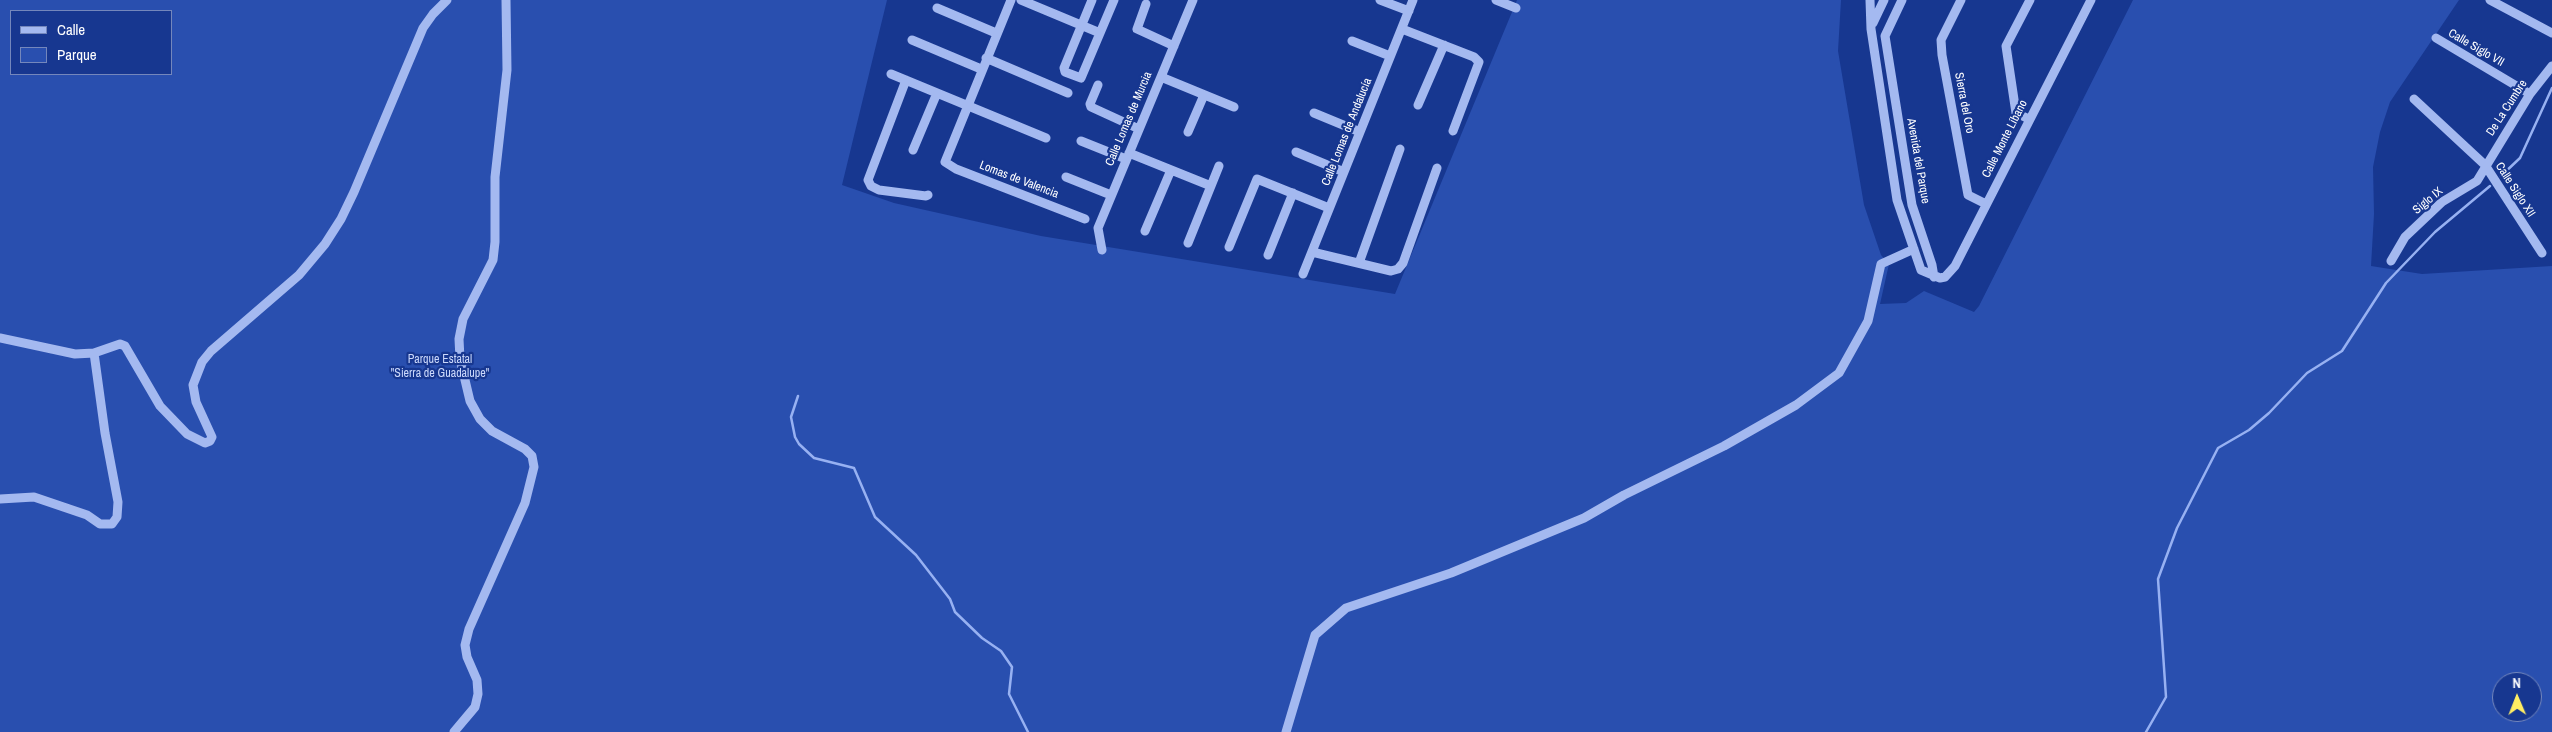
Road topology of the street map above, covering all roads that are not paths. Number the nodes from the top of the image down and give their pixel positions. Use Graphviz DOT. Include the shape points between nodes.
graph roads {
  1 [pos="447,0"];
  2 [pos="506,0"];
  3 [pos="1011,0"];
  4 [pos="1021,0"];
  5 [pos="1092,0"];
  6 [pos="1114,0"];
  7 [pos="1194,0"];
  8 [pos="1380,0"];
  9 [pos="1413,0"];
  10 [pos="1496,0"];
  11 [pos="1870,0"];
  12 [pos="1884,0"];
  13 [pos="1902,0"];
  14 [pos="1961,0"];
  15 [pos="2030,0"];
  16 [pos="2091,0"];
  17 [pos="2490,0"];
  18 [pos="1146,4"];
  19 [pos="937,8"];
  20 [pos="1516,8"];
  21 [pos="1409,11"];
  22 [pos="1082,25"];
  23 [pos="1872,28"];
  24 [pos="1402,29"];
  25 [pos="1100,33"];
  26 [pos="2552,33"];
  27 [pos="996,34"];
  28 [pos="2436,38"];
  29 [pos="912,40"];
  30 [pos="1352,41"];
  31 [pos="1444,45"];
  32 [pos="1174,46"];
  33 [pos="1390,56"];
  34 [pos="986,58"];
  35 [pos="2552,66"];
  36 [pos="981,69"];
  37 [pos="891,74"];
  38 [pos="1892,75"];
  39 [pos="1161,77"];
  40 [pos="1878,77"];
  41 [pos="906,80"];
  42 [pos="1098,85"];
  43 [pos="937,93"];
  44 [pos="1068,93"];
  45 [pos="2530,94"];
  46 [pos="1204,95"];
  47 [pos="2414,99"];
  48 [pos="966,105"];
  49 [pos="1418,105"];
  50 [pos="1234,107"];
  51 [pos="1314,113"];
  52 [pos="2029,120"];
  53 [pos="1139,129"];
  54 [pos="1453,131"];
  55 [pos="1188,132"];
  56 [pos="1360,132"];
  57 [pos="1046,138"];
  58 [pos="1081,141"];
  59 [pos="1400,149"];
  60 [pos="913,150"];
  61 [pos="1296,152"];
  62 [pos="1127,156"];
  63 [pos="2485,165"];
  64 [pos="1219,166"];
  65 [pos="1437,168"];
  66 [pos="1171,170"];
  67 [pos="1344,172"];
  68 [pos="1066,177"];
  69 [pos="1211,186"];
  70 [pos="1293,193"];
  71 [pos="928,195"];
  72 [pos="1112,195"];
  73 [pos="1986,204"];
  74 [pos="1329,208"];
  75 [pos="1085,219"];
  76 [pos="1145,231"];
  77 [pos="1188,243"];
  78 [pos="1229,247"];
  79 [pos="1914,249"];
  80 [pos="1102,250"];
  81 [pos="1312,252"];
  82 [pos="2542,253"];
  83 [pos="1268,255"];
  84 [pos="2391,261"];
  85 [pos="1359,264"];
  86 [pos="1303,274"];
  87 [pos="1934,277"];
  88 [pos="0,338"];
  89 [pos="94,353"];
  90 [pos="0,499"];
  91 [pos="454,732"];
  92 [pos="1286,732"];
  1 -- 89 [label="street" via="423,28 354,192 325,244 299,275 202,362 194,386 196,402 212,437 210,441 205,443 187,434 160,406 125,346 120,344"];
  2 -- 91 [label="street" via="507,70 495,177 493,260 463,319 460,359 470,401 480,419 492,431 532,456 534,467 525,503 469,629 465,645 477,680 478,694 475,707"];
  3 -- 27 [label="street"];
  4 -- 22 [label="street"];
  5 -- 22 [label="street"];
  6 -- 25 [label="street"];
  7 -- 32 [label="street, Calle Lomas de Murcia"];
  8 -- 21 [label="street"];
  9 -- 21 [label="street, Calle Lomas de Andalucía"];
  10 -- 20 [label="street"];
  11 -- 23 [label="street, Avenida del Parque"];
  12 -- 23 [label="street"];
  13 -- 38 [label="street, Avenida del Parque" via="1885,36"];
  14 -- 73 [label="street, Sierra del Oro" via="1941,40 1942,55 1968,195"];
  15 -- 52 [label="street" via="2006,46 2016,112"];
  16 -- 52 [label="street, Calle Monte Líbano"];
  17 -- 26 [label="street"];
  18 -- 32 [label="street" via="1137,29"];
  19 -- 27 [label="street"];
  21 -- 24 [label="street, Calle Lomas de Andalucía"];
  22 -- 25 [label="street"];
  22 -- 25 [label="street" via="1065,72 1081,78"];
  23 -- 40 [label="street, Avenida del Parque"];
  24 -- 31 [label="street"];
  24 -- 33 [label="street, Calle Lomas de Andalucía"];
  27 -- 34 [label="street"];
  28 -- 45 [label="street, Calle Siglo VII"];
  29 -- 36 [label="street"];
  30 -- 33 [label="street"];
  31 -- 49 [label="street"];
  31 -- 54 [label="street" via="1474,58 1479,65"];
  32 -- 39 [label="street, Calle Lomas de Murcia"];
  33 -- 56 [label="street, Calle Lomas de Andalucía"];
  34 -- 36 [label="street"];
  34 -- 44 [label="street"];
  35 -- 45 [label="street, De La Cumbre"];
  36 -- 48 [label="street"];
  37 -- 41 [label="street"];
  38 -- 40 [label="street"];
  38 -- 87 [label="street, Avenida del Parque" via="1912,205"];
  39 -- 46 [label="street"];
  39 -- 53 [label="street, Calle Lomas de Murcia"];
  40 -- 79 [label="street, Avenida del Parque" via="1897,200"];
  41 -- 43 [label="street"];
  41 -- 71 [label="street" via="868,180 871,186 880,190"];
  42 -- 53 [label="street" via="1091,107"];
  43 -- 48 [label="street"];
  43 -- 60 [label="street"];
  45 -- 63 [label="street, De La Cumbre"];
  46 -- 50 [label="street"];
  46 -- 55 [label="street"];
  47 -- 63 [label="street, Calle Siglo XII"];
  48 -- 57 [label="street"];
  48 -- 75 [label="street, Lomas de Valencia" via="945,162"];
  51 -- 56 [label="street"];
  52 -- 73 [label="street, Calle Monte Líbano"];
  53 -- 62 [label="street, Calle Lomas de Murcia"];
  56 -- 67 [label="street, Calle Lomas de Andalucía"];
  58 -- 62 [label="street"];
  59 -- 85 [label="street"];
  61 -- 67 [label="street"];
  62 -- 66 [label="street"];
  62 -- 72 [label="street, Calle Lomas de Murcia"];
  63 -- 82 [label="street, Calle Siglo XII"];
  63 -- 84 [label="street, Siglo IX" via="2477,181 2442,202 2405,237"];
  64 -- 69 [label="street"];
  65 -- 85 [label="street" via="1403,263 1391,271"];
  66 -- 69 [label="street"];
  66 -- 76 [label="street"];
  67 -- 74 [label="street, Calle Lomas de Andalucía"];
  68 -- 72 [label="street"];
  69 -- 77 [label="street"];
  70 -- 74 [label="street"];
  70 -- 78 [label="street" via="1255,180"];
  70 -- 83 [label="street"];
  72 -- 80 [label="street, Calle Lomas de Murcia" via="1098,228"];
  73 -- 87 [label="street, Calle Monte Líbano" via="1951,272 1945,277"];
  74 -- 81 [label="street, Calle Lomas de Andalucía"];
  79 -- 87 [label="street, Avenida del Parque" via="1921,270"];
  79 -- 92 [label="street" via="1881,264 1868,321 1839,373 1796,405 1584,518 1451,573 1346,608 1315,635"];
  81 -- 85 [label="street"];
  81 -- 86 [label="street, Calle Lomas de Andalucía"];
  88 -- 89 [label="street" via="55,351"];
  89 -- 90 [label="street" via="118,502 117,517 112,524 100,524 87,515 34,496"];
}
